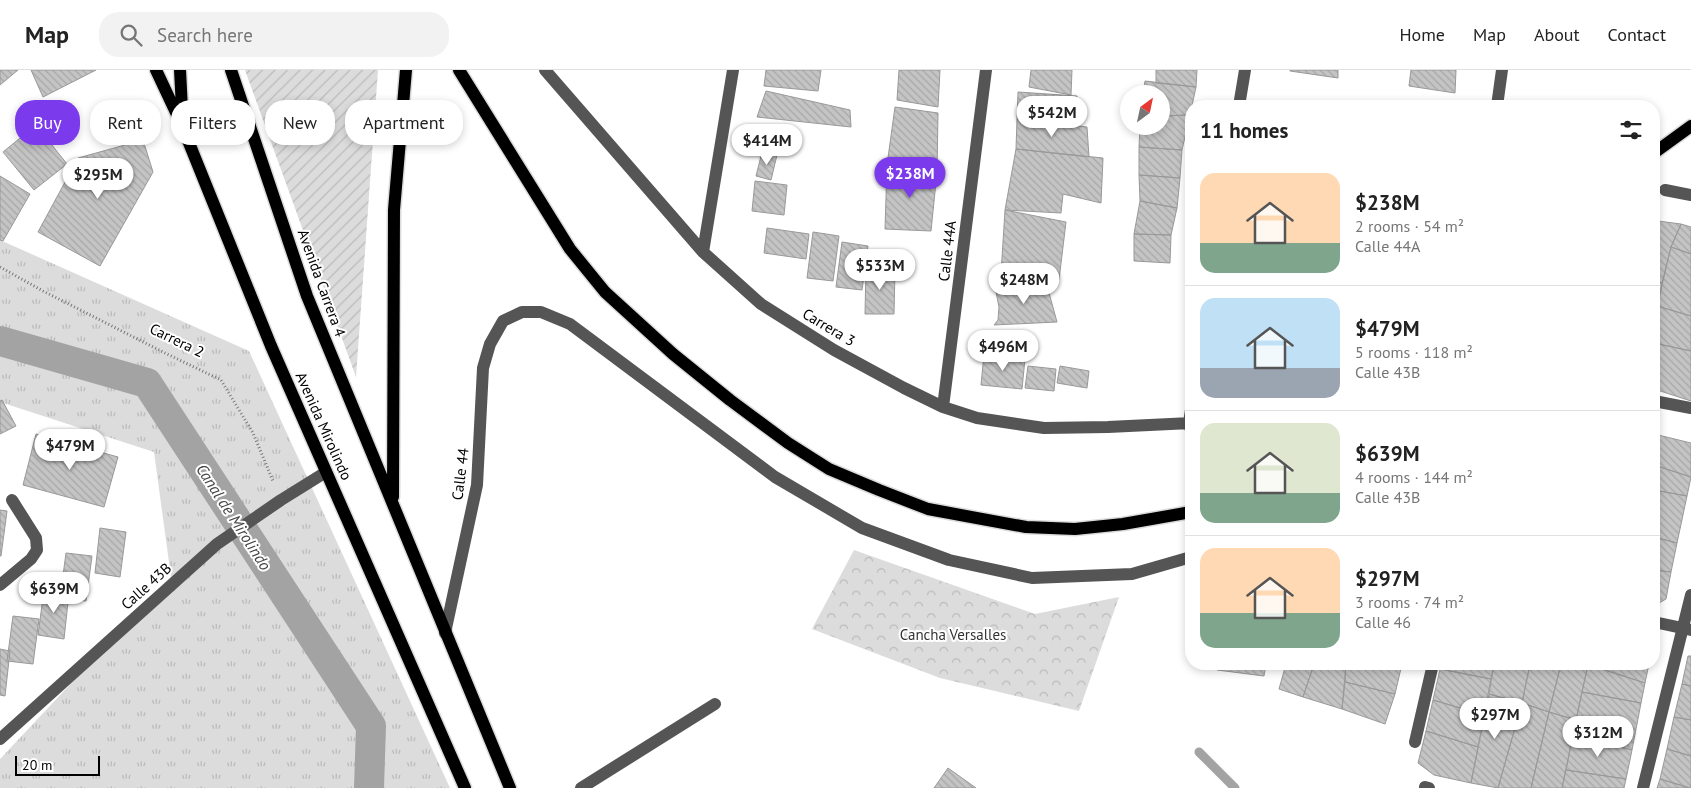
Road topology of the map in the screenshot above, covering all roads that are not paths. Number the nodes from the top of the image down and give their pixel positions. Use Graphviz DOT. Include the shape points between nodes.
graph roads {
  1 [pos="156,70"];
  2 [pos="180,70"];
  3 [pos="230,70"];
  4 [pos="406,70"];
  5 [pos="459,70"];
  6 [pos="545,70"];
  7 [pos="733,70"];
  8 [pos="986,70"];
  9 [pos="1245,70"];
  10 [pos="1502,70"];
  11 [pos="182,100"];
  12 [pos="1240,100"];
  13 [pos="1497,100"];
  14 [pos="171,102"];
  15 [pos="1691,126"];
  16 [pos="190,145"];
  17 [pos="1660,149"];
  18 [pos="1665,190"];
  19 [pos="1691,194"];
  20 [pos="703,252"];
  21 [pos="1660,402"];
  22 [pos="944,407"];
  23 [pos="1691,408"];
  24 [pos="1185,425"];
  25 [pos="326,472"];
  26 [pos="12,500"];
  27 [pos="393,504"];
  28 [pos="1185,513"];
  29 [pos="1185,559"];
  30 [pos="0,585"];
  31 [pos="1691,595"];
  32 [pos="1660,623"];
  33 [pos="1687,629"];
  34 [pos="445,633"];
  35 [pos="1432,670"];
  36 [pos="715,704"];
  37 [pos="0,739"];
  38 [pos="1415,742"];
  39 [pos="465,788"];
  40 [pos="510,788"];
  41 [pos="581,788"];
  42 [pos="1643,788"];
  1 -- 14 [label="main road"];
  2 -- 11 [label="main road, Avenida Mirolindo"];
  3 -- 27 [label="main road, Avenida Carrera 4" via="307,296"];
  4 -- 27 [label="main road" via="394,210"];
  5 -- 28 [label="main road" via="570,249 605,292 730,400 829,469 928,509 1026,528 1085,528"];
  6 -- 20 [label="street, Carrera 3"];
  7 -- 20 [label="street"];
  8 -- 22 [label="street, Calle 44A"];
  9 -- 12 [label="street"];
  10 -- 13 [label="street"];
  15 -- 17 [label="main road"];
  16 -- 25 [label="main road, Avenida Mirolindo"];
  18 -- 19 [label="street"];
  20 -- 22 [label="street, Carrera 3" via="761,304 834,350"];
  21 -- 23 [label="street"];
  22 -- 24 [label="street, Carrera 3" via="977,418 1044,428"];
  25 -- 37 [label="street, Calle 43B" via="217,544"];
  25 -- 39 [label="main road, Avenida Mirolindo"];
  26 -- 30 [label="street" via="36,538 38,550"];
  27 -- 34 [label="main road"];
  29 -- 34 [label="street, Calle 44" via="1132,574 1032,578 949,560 862,528 775,477 570,324 541,312 522,312 503,322 490,344 483,368 477,485"];
  31 -- 33 [label="street"];
  32 -- 33 [label="street"];
  33 -- 42 [label="street"];
  34 -- 40 [label="main road"];
  35 -- 38 [label="street"];
  36 -- 41 [label="street"];
}
